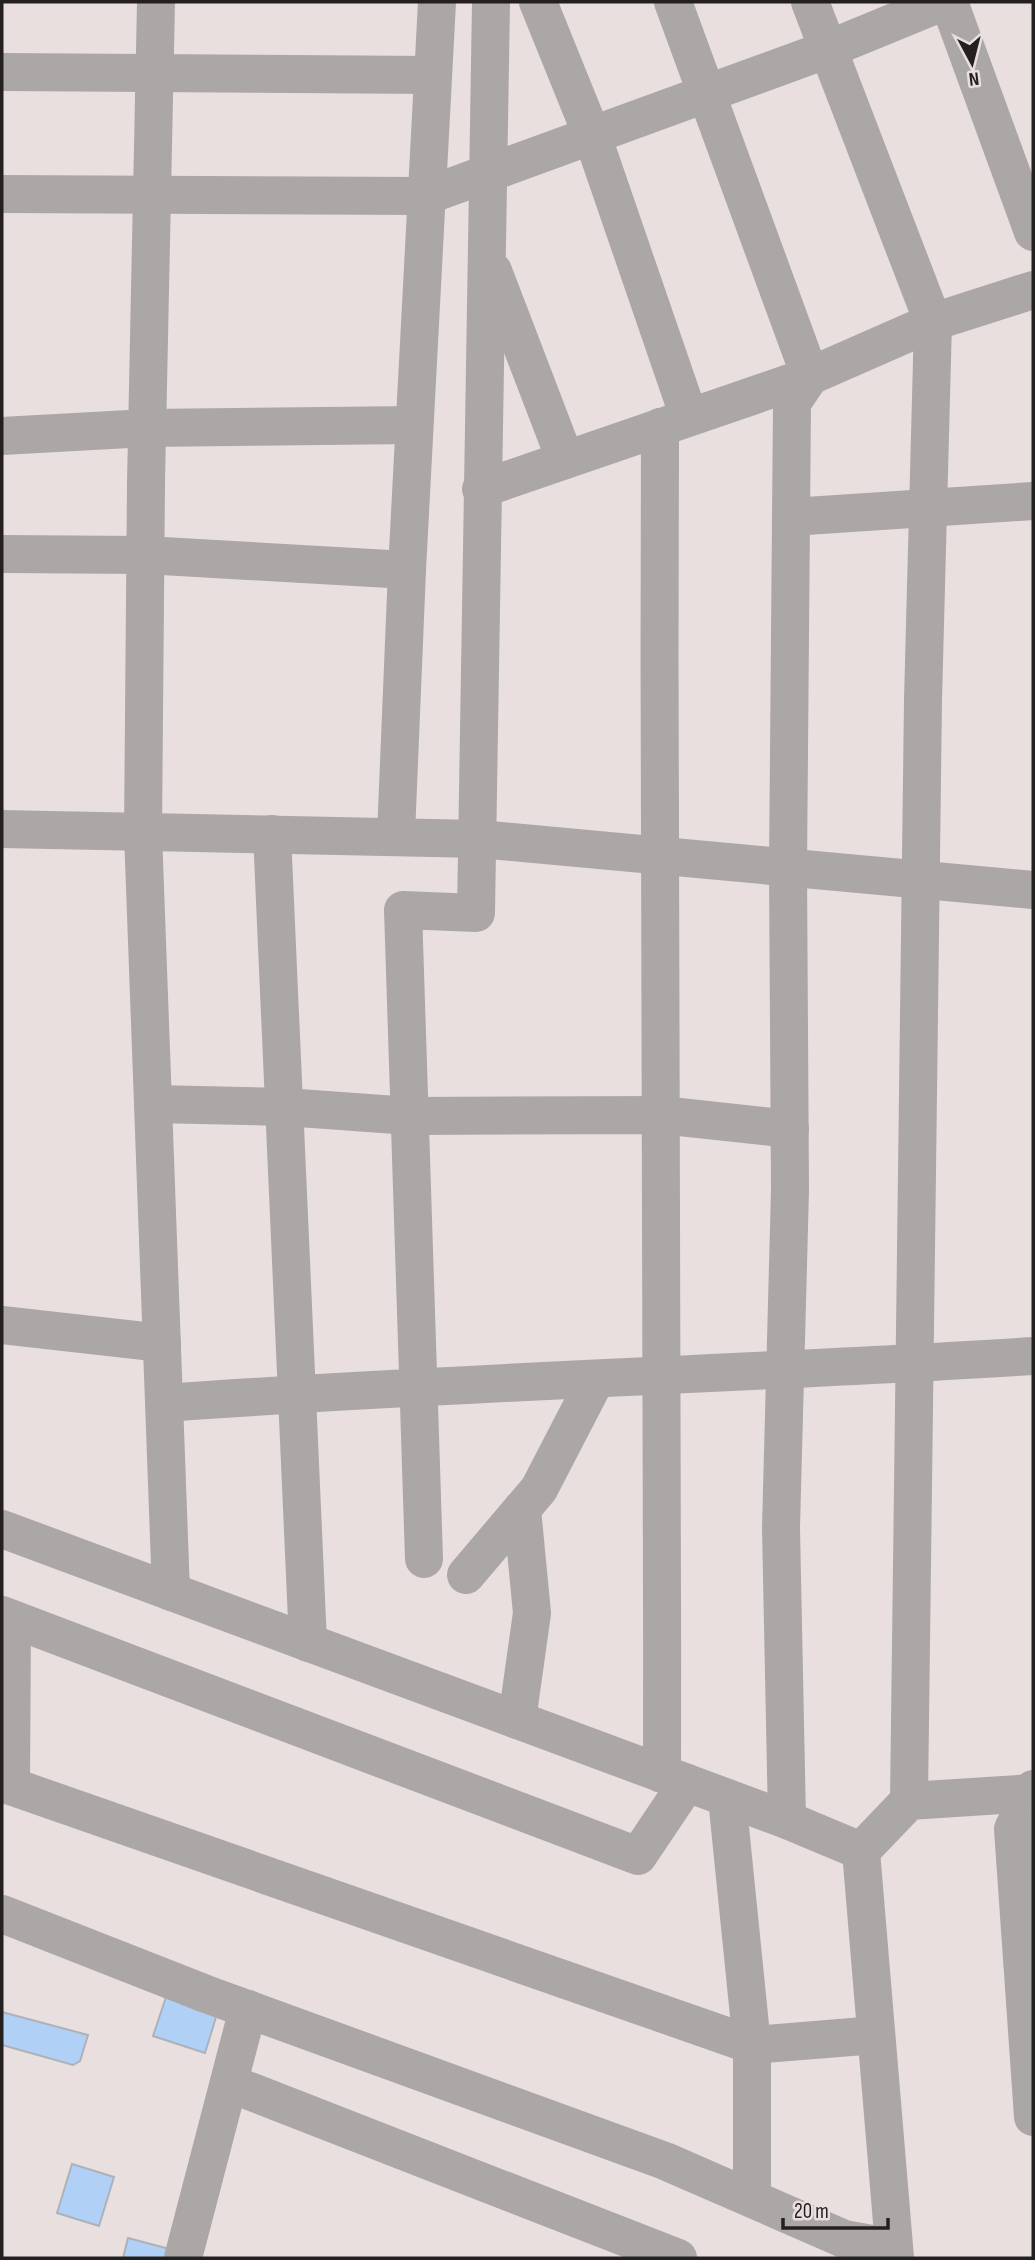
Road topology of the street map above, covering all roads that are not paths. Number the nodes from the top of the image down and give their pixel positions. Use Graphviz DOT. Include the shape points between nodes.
graph roads {
  1 [pos="156,2"];
  2 [pos="437,2"];
  3 [pos="491,2"];
  4 [pos="538,2"];
  5 [pos="673,2"];
  6 [pos="810,2"];
  7 [pos="943,2"];
  8 [pos="949,2"];
  9 [pos="826,50"];
  10 [pos="2,72"];
  11 [pos="154,73"];
  12 [pos="433,75"];
  13 [pos="707,95"];
  14 [pos="593,138"];
  15 [pos="489,175"];
  16 [pos="2,194"];
  17 [pos="152,194"];
  18 [pos="426,196"];
  19 [pos="1033,232"];
  20 [pos="487,256"];
  21 [pos="1033,290"];
  22 [pos="933,322"];
  23 [pos="810,376"];
  24 [pos="675,422"];
  25 [pos="414,425"];
  26 [pos="147,428"];
  27 [pos="2,436"];
  28 [pos="565,459"];
  29 [pos="481,489"];
  30 [pos="1033,501"];
  31 [pos="928,506"];
  32 [pos="791,517"];
  33 [pos="2,554"];
  34 [pos="145,555"];
  35 [pos="407,570"];
  36 [pos="2,829"];
  37 [pos="143,833"];
  38 [pos="272,834"];
  39 [pos="396,835"];
  40 [pos="479,839"];
  41 [pos="658,855"];
  42 [pos="788,867"];
  43 [pos="921,880"];
  44 [pos="1033,890"];
  45 [pos="153,1104"];
  46 [pos="285,1107"];
  47 [pos="661,1115"];
  48 [pos="410,1116"];
  49 [pos="790,1129"];
  50 [pos="2,1325"];
  51 [pos="162,1343"];
  52 [pos="1033,1356"];
  53 [pos="915,1363"];
  54 [pos="785,1371"];
  55 [pos="663,1376"];
  56 [pos="596,1379"];
  57 [pos="419,1387"];
  58 [pos="298,1393"];
  59 [pos="164,1403"];
  60 [pos="522,1509"];
  61 [pos="2,1529"];
  62 [pos="424,1559"];
  63 [pos="466,1576"];
  64 [pos="171,1592"];
  65 [pos="7,1617"];
  66 [pos="308,1643"];
  67 [pos="517,1720"];
  68 [pos="675,1778"];
  69 [pos="6,1784"];
  70 [pos="1032,1792"];
  71 [pos="727,1798"];
  72 [pos="909,1801"];
  73 [pos="788,1820"];
  74 [pos="861,1851"];
  75 [pos="2,1914"];
  76 [pos="248,2008"];
  77 [pos="876,2035"];
  78 [pos="752,2045"];
  79 [pos="229,2084"];
  80 [pos="1033,2116"];
  81 [pos="752,2198"];
  82 [pos="895,2253"];
  83 [pos="183,2258"];
  84 [pos="678,2258"];
  1 -- 11 [label="street"];
  2 -- 12 [label="street"];
  3 -- 15 [label="street"];
  4 -- 14 [label="street"];
  5 -- 13 [label="street"];
  6 -- 9 [label="street"];
  7 -- 9 [label="street"];
  8 -- 19 [label="street"];
  9 -- 13 [label="street"];
  9 -- 22 [label="street"];
  10 -- 11 [label="street"];
  11 -- 12 [label="street"];
  11 -- 17 [label="street"];
  12 -- 18 [label="street"];
  13 -- 14 [label="street"];
  13 -- 23 [label="street"];
  14 -- 15 [label="street"];
  14 -- 24 [label="street"];
  15 -- 18 [label="street"];
  15 -- 20 [label="street"];
  16 -- 17 [label="street"];
  17 -- 18 [label="street"];
  17 -- 26 [label="street"];
  18 -- 25 [label="street"];
  20 -- 28 [label="street"];
  20 -- 29 [label="street"];
  21 -- 22 [label="street"];
  22 -- 23 [label="street"];
  22 -- 31 [label="street"];
  23 -- 24 [label="street"];
  23 -- 32 [label="street" via="792,403"];
  24 -- 28 [label="street"];
  24 -- 41 [label="street"];
  25 -- 26 [label="street"];
  25 -- 35 [label="street"];
  26 -- 27 [label="street"];
  26 -- 34 [label="street"];
  28 -- 29 [label="street"];
  29 -- 40 [label="street"];
  30 -- 31 [label="street"];
  31 -- 32 [label="street"];
  31 -- 43 [label="street"];
  32 -- 42 [label="street"];
  33 -- 34 [label="street"];
  34 -- 35 [label="street"];
  34 -- 37 [label="street"];
  35 -- 39 [label="street"];
  36 -- 37 [label="street"];
  37 -- 38 [label="street"];
  37 -- 45 [label="street"];
  38 -- 39 [label="street"];
  38 -- 46 [label="street"];
  39 -- 40 [label="street"];
  40 -- 41 [label="street"];
  40 -- 48 [label="street" via="476,913 402,910"];
  41 -- 42 [label="street"];
  41 -- 47 [label="street"];
  42 -- 43 [label="street"];
  42 -- 49 [label="street"];
  43 -- 44 [label="street"];
  43 -- 53 [label="street"];
  45 -- 46 [label="street"];
  45 -- 51 [label="street"];
  46 -- 48 [label="street"];
  46 -- 58 [label="street"];
  47 -- 48 [label="street"];
  47 -- 49 [label="street"];
  47 -- 55 [label="street"];
  48 -- 57 [label="street"];
  49 -- 54 [label="street"];
  50 -- 51 [label="street"];
  51 -- 59 [label="street"];
  52 -- 53 [label="street"];
  53 -- 54 [label="street"];
  53 -- 72 [label="street"];
  54 -- 55 [label="street"];
  54 -- 73 [label="street" via="782,1528"];
  55 -- 56 [label="street"];
  55 -- 68 [label="street"];
  56 -- 57 [label="street"];
  56 -- 60 [label="street" via="539,1489"];
  57 -- 58 [label="street"];
  57 -- 62 [label="street"];
  58 -- 59 [label="street"];
  58 -- 66 [label="street"];
  59 -- 64 [label="street"];
  60 -- 63 [label="street"];
  60 -- 67 [label="street" via="532,1613"];
  61 -- 64 [label="street"];
  64 -- 66 [label="street"];
  65 -- 68 [label="street" via="638,1856"];
  65 -- 69 [label="street"];
  66 -- 67 [label="street"];
  67 -- 68 [label="street"];
  68 -- 71 [label="street"];
  69 -- 78 [label="street"];
  70 -- 72 [label="street"];
  70 -- 80 [label="street" via="1013,1829"];
  71 -- 73 [label="street"];
  71 -- 78 [label="street"];
  72 -- 74 [label="street"];
  73 -- 74 [label="street"];
  74 -- 77 [label="street"];
  75 -- 76 [label="street"];
  76 -- 79 [label="street"];
  76 -- 81 [label="street" via="471,2088"];
  77 -- 78 [label="street"];
  77 -- 82 [label="street"];
  78 -- 81 [label="street"];
  79 -- 83 [label="street"];
  79 -- 84 [label="street"];
  81 -- 82 [label="street" via="844,2239"];
}
